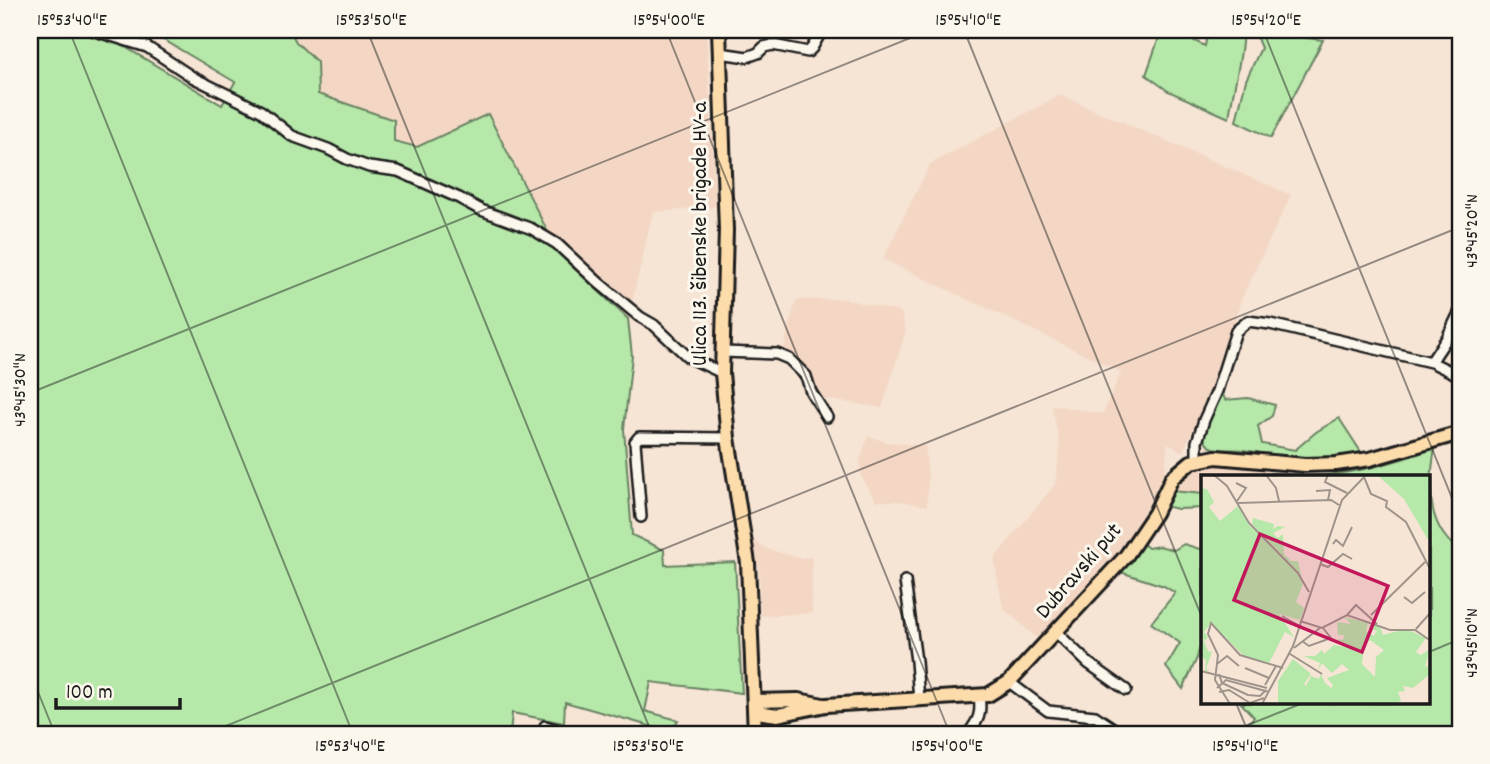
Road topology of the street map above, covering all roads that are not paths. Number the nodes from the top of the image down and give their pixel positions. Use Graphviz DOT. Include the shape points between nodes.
graph roads {
  1 [pos="92,30"];
  2 [pos="719,30"];
  3 [pos="822,30"];
  4 [pos="720,53"];
  5 [pos="1460,311"];
  6 [pos="723,352"];
  7 [pos="1431,362"];
  8 [pos="722,373"];
  9 [pos="1460,376"];
  10 [pos="827,417"];
  11 [pos="1460,433"];
  12 [pos="728,438"];
  13 [pos="1197,459"];
  14 [pos="642,517"];
  15 [pos="905,581"];
  16 [pos="1056,632"];
  17 [pos="1009,682"];
  18 [pos="1126,690"];
  19 [pos="979,697"];
  20 [pos="919,700"];
  21 [pos="754,704"];
  22 [pos="826,705"];
  23 [pos="778,715"];
  24 [pos="545,726"];
  25 [pos="1130,733"];
  26 [pos="573,734"];
  27 [pos="755,734"];
  28 [pos="761,734"];
  29 [pos="968,734"];
  30 [pos="1144,734"];
  1 -- 8 [label="street" via="147,47 194,78 261,111 292,136 369,167 398,171 532,229 557,244 688,357"];
  2 -- 4 [label="main road, Ulica 113. šibenske brigade HV-a"];
  3 -- 4 [label="street" via="808,52 773,45 747,57"];
  4 -- 6 [label="main road, Ulica 113. šibenske brigade HV-a" via="726,230"];
  5 -- 7 [label="street"];
  6 -- 8 [label="main road, Ulica 113. šibenske brigade HV-a"];
  6 -- 10 [label="street" via="777,354 789,359 806,376"];
  7 -- 9 [label="street"];
  7 -- 13 [label="street" via="1248,321 1236,331 1197,442"];
  8 -- 12 [label="main road, Ulica 113. šibenske brigade HV-a"];
  11 -- 13 [label="main road" via="1336,464"];
  12 -- 14 [label="street" via="639,437 635,442"];
  12 -- 21 [label="main road, Ulica 113. šibenske brigade HV-a" via="748,563"];
  13 -- 16 [label="main road, Dubravski put" via="1172,478 1126,556"];
  15 -- 20 [label="street"];
  16 -- 17 [label="main road, Dubravski put"];
  16 -- 18 [label="street"];
  17 -- 19 [label="main road, Dubravski put"];
  17 -- 25 [label="street" via="1048,711 1095,716 1115,730"];
  19 -- 20 [label="main road, Dubravski put"];
  19 -- 29 [label="street" via="982,710"];
  20 -- 22 [label="main road, Dubravski put"];
  21 -- 22 [label="main road, Dubravski put" via="798,701"];
  21 -- 23 [label="main road, Dubravski put" via="763,713"];
  21 -- 27 [label="main road, Ulica 113. šibenske brigade HV-a"];
  22 -- 23 [label="main road, Dubravski put"];
  23 -- 28 [label="main road"];
  24 -- 26 [label="street"];
  25 -- 30 [label="street"];
}
